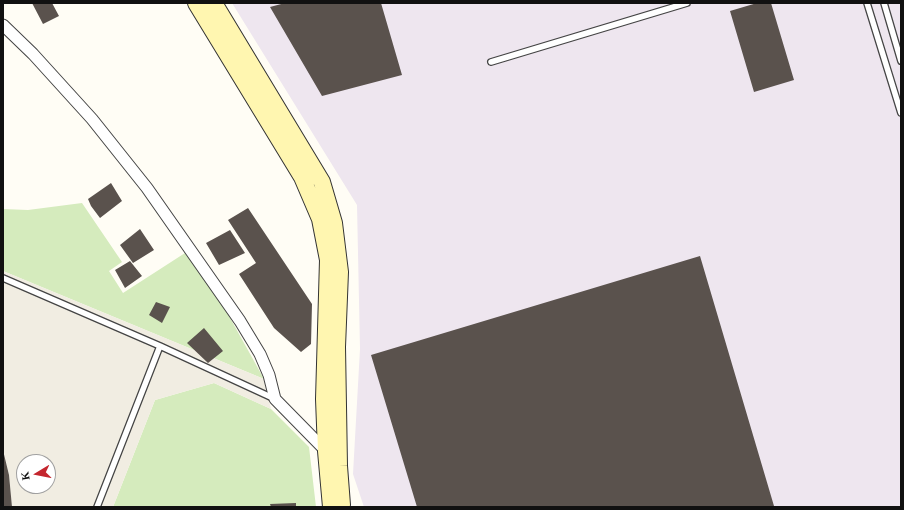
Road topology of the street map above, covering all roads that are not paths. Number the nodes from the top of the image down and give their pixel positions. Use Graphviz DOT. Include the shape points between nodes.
graph roads {
  1 [pos="196,3"];
  2 [pos="214,3"];
  3 [pos="687,3"];
  4 [pos="868,3"];
  5 [pos="884,3"];
  6 [pos="3,25"];
  7 [pos="901,61"];
  8 [pos="491,62"];
  9 [pos="901,113"];
  10 [pos="3,278"];
  11 [pos="160,346"];
  12 [pos="275,399"];
  13 [pos="326,451"];
  14 [pos="339,461"];
  15 [pos="97,507"];
  16 [pos="331,507"];
  17 [pos="342,507"];
  1 -- 13 [label="main road" via="302,177 320,219 328,260 324,392"];
  2 -- 14 [label="main road" via="322,182 334,223 340,272 337,347"];
  3 -- 8 [label="lane"];
  4 -- 9 [label="lane"];
  5 -- 7 [label="lane"];
  6 -- 12 [label="street" via="92,119 147,188 240,321 263,361"];
  10 -- 11 [label="lane"];
  11 -- 12 [label="lane"];
  11 -- 15 [label="lane"];
  12 -- 13 [label="street"];
  13 -- 14 [label="street"];
  13 -- 16 [label="main road"];
  14 -- 17 [label="main road"];
}
